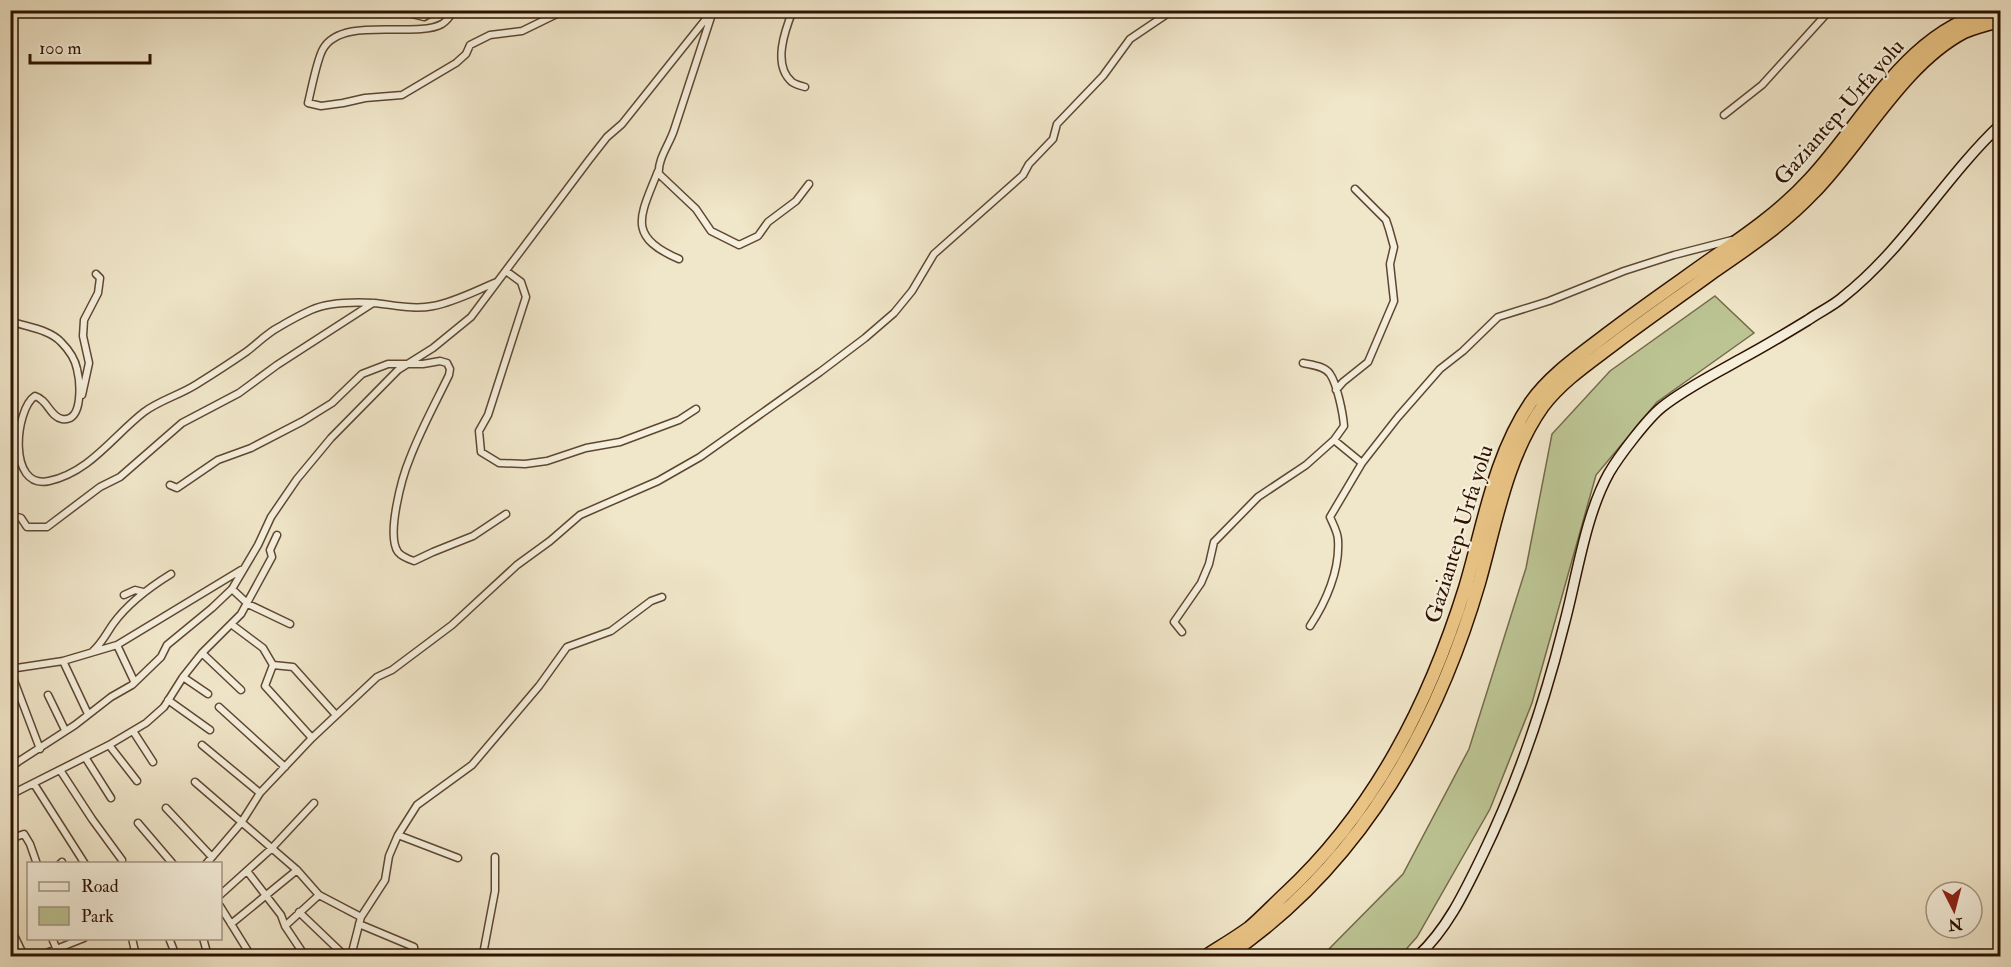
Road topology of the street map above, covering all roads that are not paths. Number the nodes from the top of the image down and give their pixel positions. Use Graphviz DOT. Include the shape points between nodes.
graph roads {
  1 [pos="396,10"];
  2 [pos="436,10"];
  3 [pos="454,10"];
  4 [pos="565,10"];
  5 [pos="793,10"];
  6 [pos="1830,10"];
  7 [pos="1995,10"];
  8 [pos="713,11"];
  9 [pos="1167,14"];
  10 [pos="2001,21"];
  11 [pos="805,87"];
  12 [pos="1724,115"];
  13 [pos="2001,125"];
  14 [pos="658,171"];
  15 [pos="809,184"];
  16 [pos="1354,189"];
  17 [pos="1742,238"];
  18 [pos="679,259"];
  19 [pos="506,271"];
  20 [pos="96,274"];
  21 [pos="498,282"];
  22 [pos="374,303"];
  23 [pos="10,321"];
  24 [pos="1304,363"];
  25 [pos="408,364"];
  26 [pos="1336,390"];
  27 [pos="80,402"];
  28 [pos="696,409"];
  29 [pos="10,419"];
  30 [pos="1334,440"];
  31 [pos="18,444"];
  32 [pos="1362,463"];
  33 [pos="170,485"];
  34 [pos="506,513"];
  35 [pos="10,516"];
  36 [pos="278,535"];
  37 [pos="242,570"];
  38 [pos="171,574"];
  39 [pos="232,589"];
  40 [pos="143,592"];
  41 [pos="124,595"];
  42 [pos="662,597"];
  43 [pos="248,604"];
  44 [pos="231,624"];
  45 [pos="290,624"];
  46 [pos="1310,626"];
  47 [pos="1182,632"];
  48 [pos="117,645"];
  49 [pos="90,653"];
  50 [pos="202,653"];
  51 [pos="63,661"];
  52 [pos="273,665"];
  53 [pos="10,670"];
  54 [pos="183,677"];
  55 [pos="134,681"];
  56 [pos="14,690"];
  57 [pos="241,690"];
  58 [pos="208,694"];
  59 [pos="48,695"];
  60 [pos="168,700"];
  61 [pos="219,707"];
  62 [pos="88,714"];
  63 [pos="336,715"];
  64 [pos="210,729"];
  65 [pos="65,730"];
  66 [pos="133,731"];
  67 [pos="312,738"];
  68 [pos="109,745"];
  69 [pos="202,745"];
  70 [pos="10,748"];
  71 [pos="40,748"];
  72 [pos="85,757"];
  73 [pos="153,762"];
  74 [pos="14,765"];
  75 [pos="285,766"];
  76 [pos="60,770"];
  77 [pos="137,781"];
  78 [pos="195,782"];
  79 [pos="34,784"];
  80 [pos="260,793"];
  81 [pos="10,795"];
  82 [pos="111,798"];
  83 [pos="314,803"];
  84 [pos="166,808"];
  85 [pos="138,823"];
  86 [pos="241,823"];
  87 [pos="398,835"];
  88 [pos="10,840"];
  89 [pos="271,849"];
  90 [pos="211,856"];
  91 [pos="495,857"];
  92 [pos="458,858"];
  93 [pos="122,860"];
  94 [pos="36,862"];
  95 [pos="84,862"];
  96 [pos="171,862"];
  97 [pos="207,862"];
  98 [pos="297,870"];
  99 [pos="247,871"];
  100 [pos="222,893"];
  101 [pos="266,896"];
  102 [pos="319,896"];
  103 [pos="222,909"];
  104 [pos="299,912"];
  105 [pos="361,917"];
  106 [pos="231,924"];
  107 [pos="359,924"];
  108 [pos="285,926"];
  109 [pos="10,927"];
  110 [pos="53,940"];
  111 [pos="82,940"];
  112 [pos="132,940"];
  113 [pos="169,940"];
  114 [pos="203,940"];
  115 [pos="59,950"];
  116 [pos="300,950"];
  117 [pos="24,957"];
  118 [pos="39,957"];
  119 [pos="64,957"];
  120 [pos="136,957"];
  121 [pos="176,957"];
  122 [pos="208,957"];
  123 [pos="251,957"];
  124 [pos="291,957"];
  125 [pos="305,957"];
  126 [pos="345,957"];
  127 [pos="351,957"];
  128 [pos="415,957"];
  129 [pos="485,957"];
  130 [pos="1206,957"];
  131 [pos="1227,957"];
  132 [pos="1418,957"];
  1 -- 2 [label="street" via="424,17"];
  3 -- 4 [label="street" via="444,23 430,28 381,28 338,36 323,49 308,103 321,106 402,95 456,63 470,45 490,34 522,31"];
  5 -- 11 [label="street" via="782,42 783,67 792,82"];
  6 -- 12 [label="street" via="1761,85"];
  7 -- 17 [label="highway, Gaziantep-Urfa yolu" via="1963,20 1929,42 1908,61 1812,177"];
  8 -- 14 [label="street"];
  8 -- 19 [label="street" via="622,124 607,137"];
  9 -- 63 [label="street" via="1130,39 1103,76 1057,124 1053,139 1023,175 934,254 894,313 865,338 700,457 658,481 580,515 517,565 452,625 377,677"];
  10 -- 131 [label="highway, Gaziantep-Urfa yolu" via="1968,30 1937,51 1916,70 1797,210 1648,318 1555,392 1512,466 1465,628 1428,720 1406,762 1339,856 1258,935"];
  13 -- 132 [label="street" via="1976,148 1911,230 1843,297 1693,385 1660,409 1623,453 1609,474 1592,518 1529,747 1464,894 1435,941"];
  14 -- 15 [label="street" via="696,209 711,231 739,245 758,236"];
  14 -- 18 [label="street" via="641,225 652,244"];
  16 -- 26 [label="street" via="1386,220 1394,247 1390,264 1394,301 1368,362"];
  17 -- 32 [label="street" via="1664,258 1498,317 1440,369"];
  17 -- 130 [label="highway, Gaziantep-Urfa yolu" via="1567,364 1532,402 1501,462 1454,624 1396,756 1322,858 1251,926"];
  19 -- 21 [label="street"];
  19 -- 28 [label="street" via="521,282 526,297 488,415 479,431 480,452 499,463 547,461 620,442 679,420"];
  20 -- 27 [label="street" via="100,286 84,321 82,336 89,363"];
  21 -- 22 [label="street" via="435,306"];
  21 -- 25 [label="street" via="471,317"];
  22 -- 31 [label="street" via="313,309 275,328 194,386 145,412 87,465 53,480 38,482 28,476"];
  22 -- 35 [label="street" via="239,393 182,423 120,477 100,487 47,527 27,527 21,518"];
  23 -- 27 [label="street" via="51,334 62,343 77,367"];
  24 -- 26 [label="street" via="1329,372"];
  25 -- 33 [label="street" via="388,364 362,375 332,403 303,421 218,460 177,488"];
  25 -- 34 [label="street" via="440,361 450,369 409,460 395,520 393,537 398,552 414,561 473,536"];
  25 -- 37 [label="street" via="364,402 297,479"];
  26 -- 30 [label="street" via="1344,426"];
  27 -- 31 [label="street" via="73,415 63,419 55,416 40,398 32,398 26,405"];
  29 -- 31 [label="street"];
  30 -- 32 [label="street"];
  30 -- 47 [label="street" via="1306,465 1258,497 1214,542 1201,583 1174,622"];
  32 -- 46 [label="street" via="1330,517 1338,539 1335,570 1323,607"];
  36 -- 43 [label="street" via="270,550 268,568"];
  37 -- 39 [label="street"];
  37 -- 48 [label="street"];
  38 -- 40 [label="street"];
  39 -- 43 [label="street"];
  39 -- 55 [label="street" via="167,645 161,657"];
  40 -- 41 [label="street" via="135,590"];
  40 -- 49 [label="street"];
  42 -- 87 [label="street" via="611,631 567,646 539,686 472,765 417,805"];
  43 -- 44 [label="street"];
  43 -- 45 [label="street"];
  44 -- 50 [label="street"];
  44 -- 52 [label="street" via="263,648"];
  48 -- 49 [label="street"];
  48 -- 55 [label="street"];
  49 -- 51 [label="street"];
  50 -- 54 [label="street"];
  50 -- 57 [label="street"];
  51 -- 53 [label="street"];
  51 -- 62 [label="street"];
  52 -- 63 [label="street" via="293,667"];
  52 -- 67 [label="street" via="265,686"];
  53 -- 56 [label="street"];
  54 -- 58 [label="street"];
  54 -- 60 [label="street"];
  55 -- 62 [label="street"];
  56 -- 71 [label="street"];
  59 -- 65 [label="street"];
  60 -- 64 [label="street"];
  60 -- 66 [label="street"];
  61 -- 75 [label="street"];
  62 -- 65 [label="street"];
  63 -- 67 [label="street"];
  65 -- 71 [label="street"];
  66 -- 68 [label="street"];
  66 -- 73 [label="street"];
  67 -- 75 [label="street"];
  68 -- 72 [label="street"];
  68 -- 77 [label="street"];
  69 -- 80 [label="street"];
  70 -- 74 [label="street"];
  71 -- 74 [label="street"];
  72 -- 76 [label="street"];
  72 -- 82 [label="street"];
  75 -- 80 [label="street"];
  76 -- 79 [label="street"];
  76 -- 93 [label="street"];
  78 -- 86 [label="street"];
  79 -- 81 [label="street"];
  79 -- 95 [label="street"];
  80 -- 86 [label="street"];
  83 -- 89 [label="street"];
  84 -- 90 [label="street"];
  85 -- 96 [label="street"];
  86 -- 89 [label="street"];
  86 -- 90 [label="street"];
  87 -- 92 [label="street"];
  87 -- 105 [label="street" via="385,880"];
  88 -- 94 [label="street" via="24,834"];
  89 -- 98 [label="street"];
  89 -- 99 [label="street"];
  90 -- 97 [label="street"];
  91 -- 129 [label="street" via="495,891"];
  98 -- 101 [label="street"];
  98 -- 102 [label="street"];
  99 -- 100 [label="street"];
  99 -- 101 [label="street"];
  101 -- 106 [label="street"];
  101 -- 108 [label="street"];
  102 -- 104 [label="street"];
  102 -- 105 [label="street"];
  103 -- 106 [label="street"];
  104 -- 108 [label="street"];
  104 -- 126 [label="street"];
  105 -- 107 [label="street"];
  106 -- 123 [label="street"];
  107 -- 127 [label="street"];
  107 -- 128 [label="street" via="414,947"];
  108 -- 116 [label="street"];
  109 -- 117 [label="street"];
  110 -- 115 [label="street"];
  111 -- 115 [label="street"];
  112 -- 120 [label="street"];
  113 -- 121 [label="street"];
  114 -- 122 [label="street"];
  115 -- 118 [label="street"];
  115 -- 119 [label="street"];
  116 -- 124 [label="street"];
  116 -- 125 [label="street"];
}
